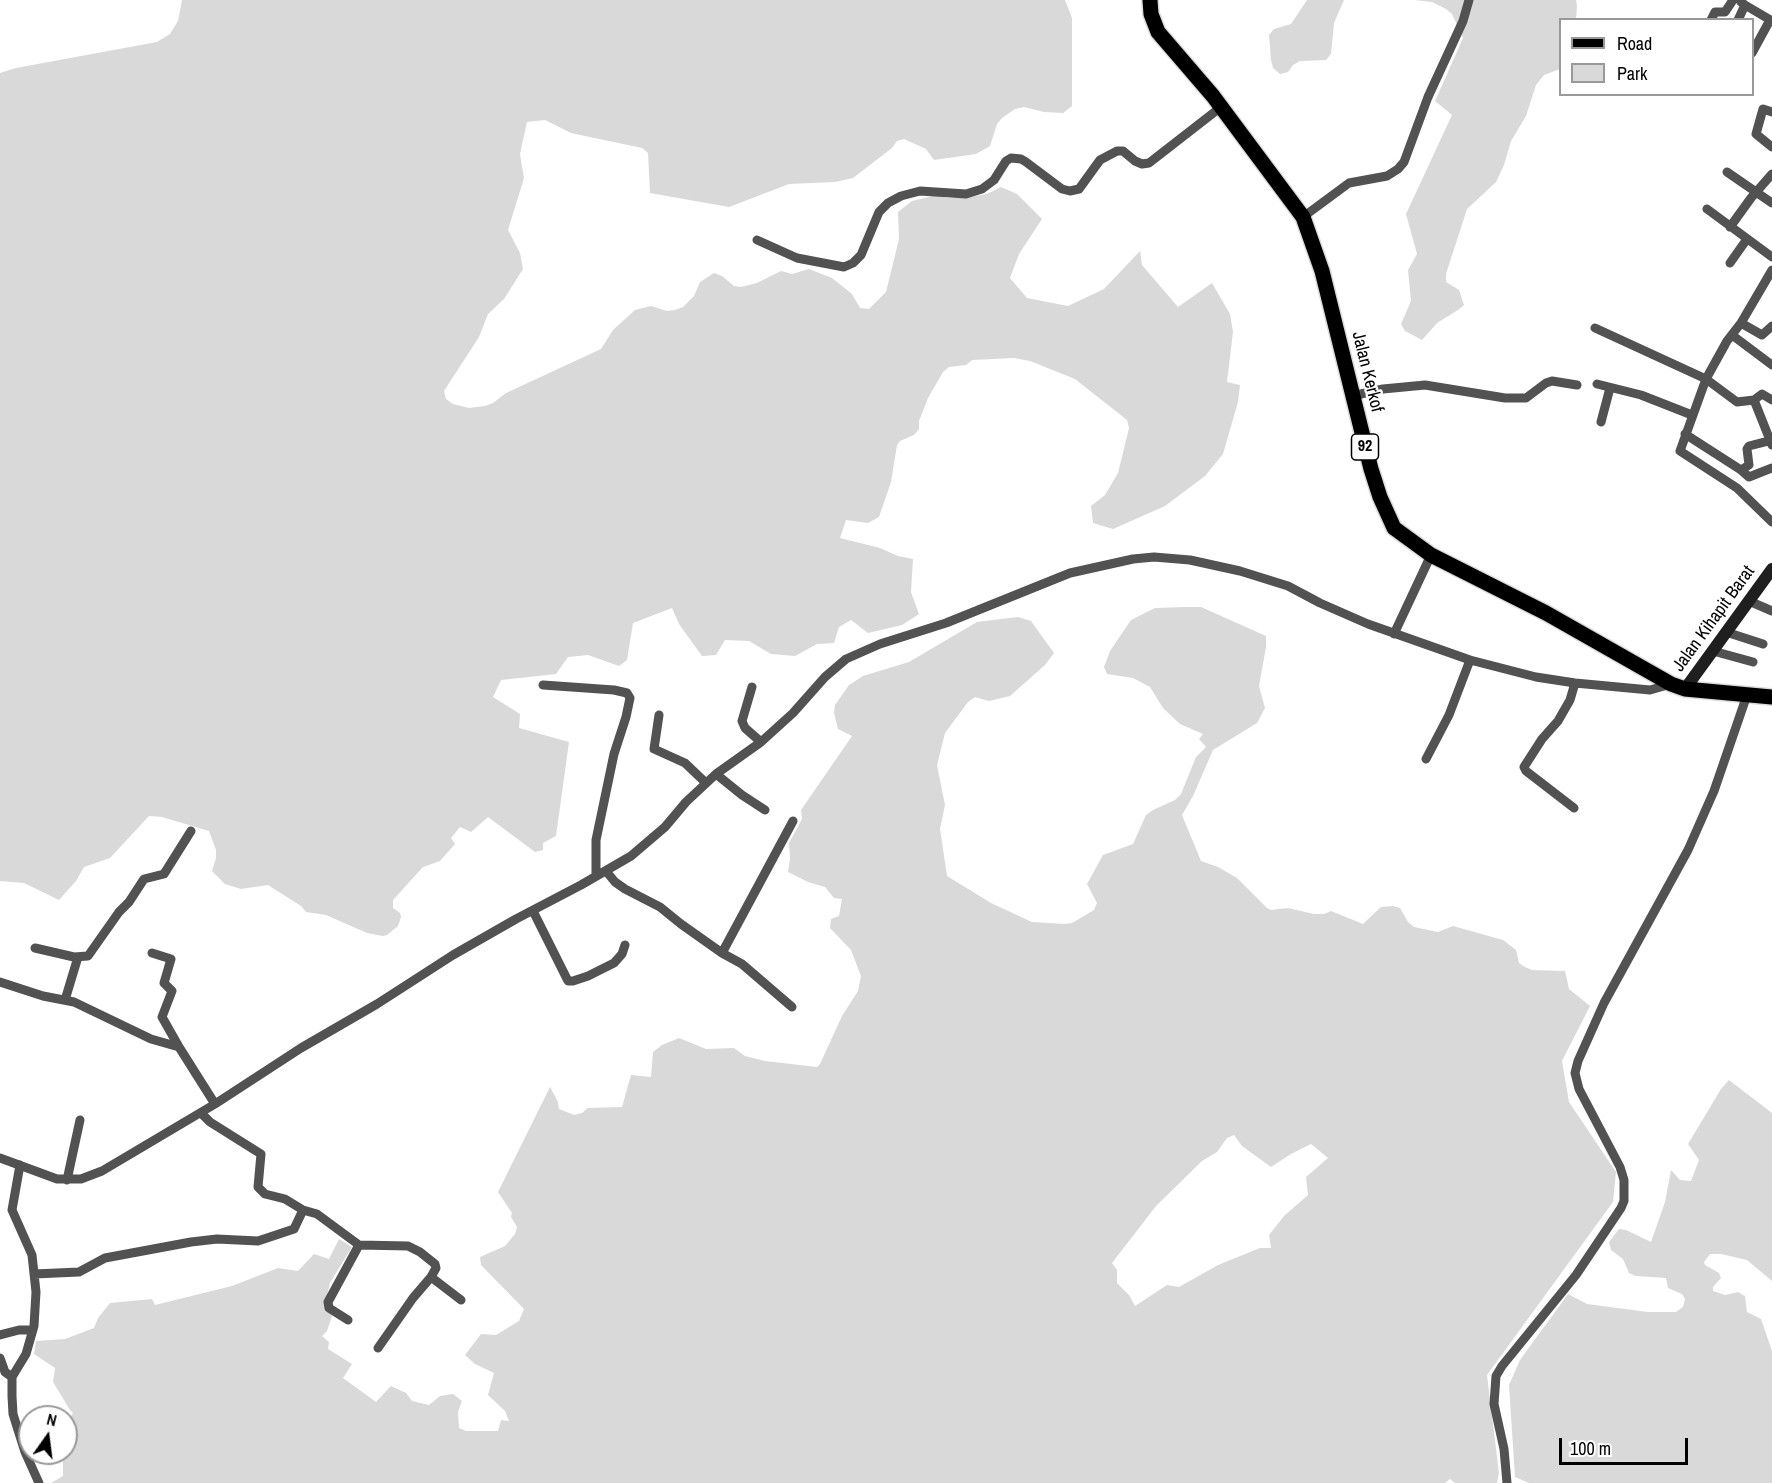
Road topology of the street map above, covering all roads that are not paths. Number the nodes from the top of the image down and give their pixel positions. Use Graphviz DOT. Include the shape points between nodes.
graph roads {
  1 [pos="1150,0"];
  2 [pos="1469,0"];
  3 [pos="1733,0"];
  4 [pos="1742,3"];
  5 [pos="1711,18"];
  6 [pos="1738,18"];
  7 [pos="1771,20"];
  8 [pos="1754,50"];
  9 [pos="1221,107"];
  10 [pos="1772,112"];
  11 [pos="1772,147"];
  12 [pos="1727,172"];
  13 [pos="1772,174"];
  14 [pos="1757,191"];
  15 [pos="1772,203"];
  16 [pos="1707,208"];
  17 [pos="1303,217"];
  18 [pos="1730,227"];
  19 [pos="1747,239"];
  20 [pos="757,240"];
  21 [pos="1772,257"];
  22 [pos="1730,262"];
  23 [pos="1771,274"];
  24 [pos="1742,323"];
  25 [pos="1772,326"];
  26 [pos="1595,328"];
  27 [pos="1732,335"];
  28 [pos="1772,365"];
  29 [pos="1706,379"];
  30 [pos="1598,384"];
  31 [pos="1576,386"];
  32 [pos="1610,388"];
  33 [pos="1352,396"];
  34 [pos="1754,400"];
  35 [pos="1772,400"];
  36 [pos="1692,415"];
  37 [pos="1600,422"];
  38 [pos="1685,434"];
  39 [pos="1772,442"];
  40 [pos="1772,468"];
  41 [pos="1741,470"];
  42 [pos="1749,477"];
  43 [pos="1737,488"];
  44 [pos="1772,505"];
  45 [pos="1763,512"];
  46 [pos="1772,522"];
  47 [pos="1431,555"];
  48 [pos="1771,573"];
  49 [pos="1749,601"];
  50 [pos="1772,611"];
  51 [pos="1726,632"];
  52 [pos="1394,634"];
  53 [pos="1763,644"];
  54 [pos="1713,651"];
  55 [pos="1470,660"];
  56 [pos="1753,662"];
  57 [pos="1575,683"];
  58 [pos="543,685"];
  59 [pos="752,687"];
  60 [pos="1678,687"];
  61 [pos="1747,695"];
  62 [pos="1772,697"];
  63 [pos="659,715"];
  64 [pos="760,742"];
  65 [pos="1426,759"];
  66 [pos="716,774"];
  67 [pos="706,783"];
  68 [pos="1574,808"];
  69 [pos="765,810"];
  70 [pos="793,820"];
  71 [pos="191,831"];
  72 [pos="601,874"];
  73 [pos="533,911"];
  74 [pos="625,945"];
  75 [pos="35,948"];
  76 [pos="722,953"];
  77 [pos="152,954"];
  78 [pos="78,957"];
  79 [pos="0,982"];
  80 [pos="64,1000"];
  81 [pos="792,1006"];
  82 [pos="179,1047"];
  83 [pos="215,1104"];
  84 [pos="201,1113"];
  85 [pos="80,1120"];
  86 [pos="0,1158"];
  87 [pos="20,1166"];
  88 [pos="67,1180"];
  89 [pos="303,1210"];
  90 [pos="359,1245"];
  91 [pos="34,1274"];
  92 [pos="431,1276"];
  93 [pos="461,1300"];
  94 [pos="348,1320"];
  95 [pos="33,1330"];
  96 [pos="0,1335"];
  97 [pos="378,1348"];
  98 [pos="0,1358"];
  99 [pos="12,1377"];
  100 [pos="39,1483"];
  101 [pos="1507,1483"];
  1 -- 9 [label="main road, Jalan Kerkof / 92" via="1158,32"];
  2 -- 17 [label="street" via="1404,162 1387,176 1349,183"];
  3 -- 5 [label="street" via="1725,12 1715,12"];
  4 -- 6 [label="street"];
  4 -- 7 [label="street"];
  7 -- 8 [label="street"];
  9 -- 17 [label="main road, Jalan Kerkof / 92"];
  9 -- 20 [label="street" via="1149,163 1135,161 1124,151 1100,160 1078,189 1062,189 1026,162 1011,158 982,189 966,194 920,191 901,196 879,212 861,255 844,267 797,258"];
  10 -- 11 [label="street" via="1763,109 1756,134"];
  12 -- 14 [label="street"];
  13 -- 14 [label="street"];
  14 -- 15 [label="street"];
  14 -- 18 [label="street"];
  16 -- 18 [label="street"];
  17 -- 33 [label="main road, Jalan Kerkof / 92" via="1322,271"];
  18 -- 19 [label="street"];
  19 -- 21 [label="street"];
  19 -- 22 [label="street"];
  23 -- 24 [label="street"];
  24 -- 25 [label="street" via="1762,335"];
  24 -- 27 [label="street"];
  26 -- 29 [label="street"];
  27 -- 28 [label="street"];
  27 -- 29 [label="street"];
  29 -- 34 [label="street" via="1737,402"];
  29 -- 36 [label="street"];
  30 -- 32 [label="street"];
  31 -- 33 [label="street" via="1552,381 1526,398 1425,385"];
  32 -- 36 [label="street" via="1641,395"];
  32 -- 37 [label="street"];
  33 -- 47 [label="main road, Jalan Kerkof / 92" via="1386,513 1394,528"];
  34 -- 35 [label="street" via="1762,394"];
  34 -- 39 [label="street"];
  36 -- 38 [label="street"];
  38 -- 41 [label="street"];
  38 -- 43 [label="street" via="1680,451"];
  39 -- 41 [label="street" via="1749,447 1749,465"];
  40 -- 42 [label="street"];
  41 -- 42 [label="street"];
  42 -- 43 [label="street"];
  43 -- 45 [label="street"];
  44 -- 45 [label="street"];
  45 -- 46 [label="street"];
  47 -- 52 [label="street"];
  47 -- 60 [label="main road, Jalan Kerkof / 92" via="1546,613"];
  48 -- 49 [label="street, Jalan Kihapit Barat"];
  49 -- 50 [label="street"];
  49 -- 51 [label="street, Jalan Kihapit Barat"];
  51 -- 53 [label="street"];
  51 -- 54 [label="street, Jalan Kihapit Barat"];
  52 -- 55 [label="street"];
  52 -- 64 [label="street" via="1288,585 1240,571 1175,558 1132,559 1070,573 946,623 859,652 836,666"];
  54 -- 56 [label="street"];
  54 -- 60 [label="street, Jalan Kihapit Barat"];
  55 -- 57 [label="street"];
  55 -- 65 [label="street" via="1449,715"];
  57 -- 60 [label="street" via="1650,690"];
  57 -- 68 [label="street" via="1558,721 1524,765 1526,771"];
  58 -- 72 [label="street" via="614,690 627,693 630,698 596,840"];
  59 -- 64 [label="street" via="742,721"];
  60 -- 61 [label="main road, Jalan Kerkof / 92"];
  61 -- 62 [label="main road, Jalan Kerkof / 92"];
  61 -- 101 [label="street" via="1714,791 1688,850 1604,1003 1578,1061 1575,1073 1579,1089 1620,1167 1624,1201 1576,1275 1496,1376 1494,1404"];
  63 -- 67 [label="street" via="654,749 685,763"];
  64 -- 66 [label="street"];
  66 -- 67 [label="street"];
  66 -- 69 [label="street"];
  67 -- 72 [label="street" via="631,856"];
  70 -- 76 [label="street"];
  71 -- 78 [label="street" via="164,874 144,879 91,952 84,958"];
  72 -- 73 [label="street"];
  72 -- 76 [label="street" via="660,907"];
  73 -- 74 [label="street" via="568,981 614,963"];
  73 -- 83 [label="street" via="453,955"];
  75 -- 78 [label="street"];
  76 -- 81 [label="street" via="742,964"];
  77 -- 82 [label="street" via="171,959 164,983 171,989 171,996 162,1017"];
  78 -- 80 [label="street"];
  79 -- 80 [label="street"];
  80 -- 82 [label="street" via="92,1009 151,1039"];
  82 -- 83 [label="street"];
  83 -- 84 [label="street"];
  84 -- 88 [label="street" via="102,1171"];
  84 -- 89 [label="street" via="261,1154 260,1190"];
  85 -- 88 [label="street"];
  86 -- 87 [label="street"];
  87 -- 88 [label="street"];
  87 -- 91 [label="street" via="12,1210 32,1255"];
  89 -- 90 [label="street" via="320,1216"];
  89 -- 91 [label="street" via="294,1229 258,1241 191,1242 105,1258 79,1272"];
  90 -- 92 [label="street" via="412,1248 435,1264"];
  90 -- 94 [label="street" via="328,1302 329,1308"];
  91 -- 95 [label="street"];
  92 -- 93 [label="street"];
  92 -- 97 [label="street"];
  95 -- 96 [label="street"];
  95 -- 99 [label="street" via="26,1354"];
  98 -- 99 [label="street" via="5,1372"];
  99 -- 100 [label="street" via="14,1414"];
}
